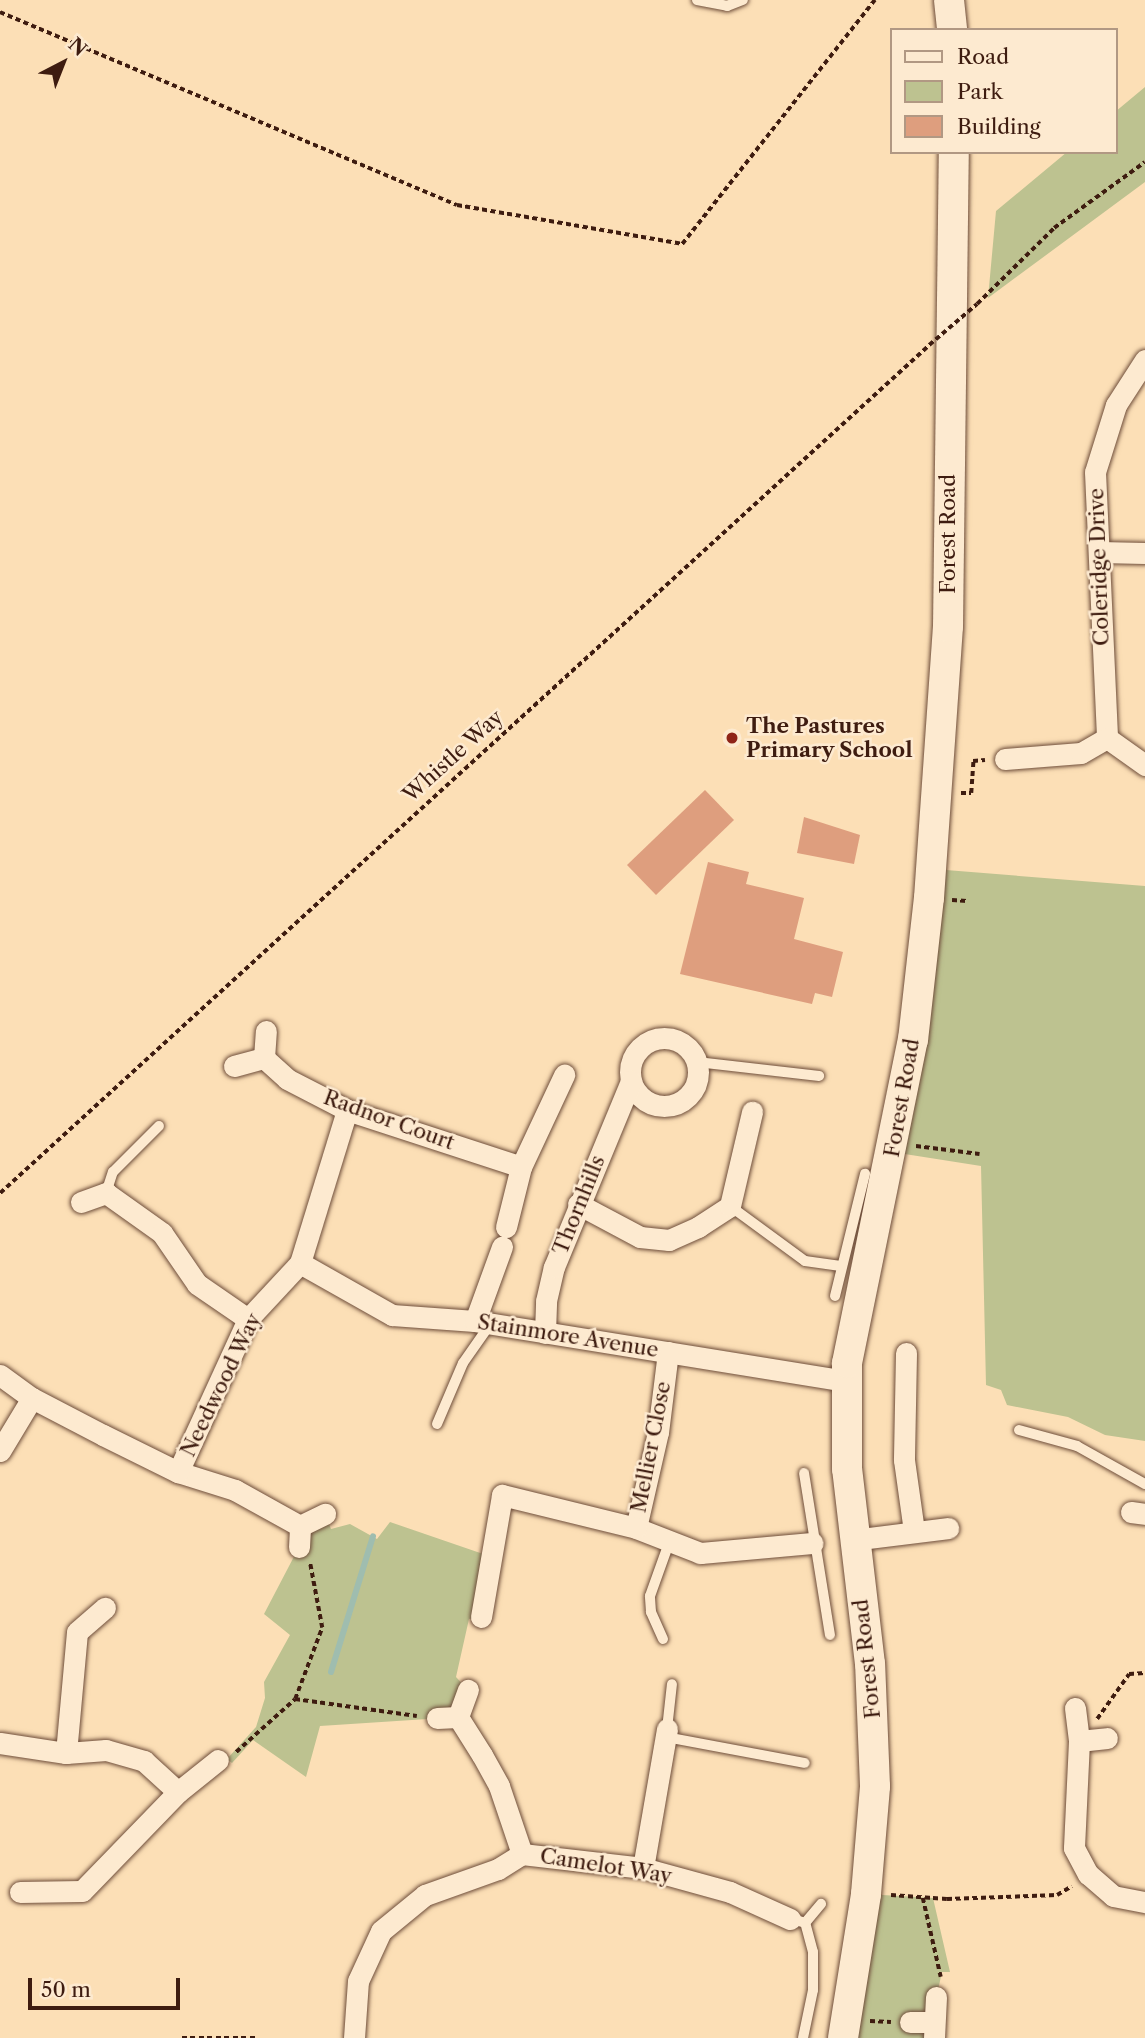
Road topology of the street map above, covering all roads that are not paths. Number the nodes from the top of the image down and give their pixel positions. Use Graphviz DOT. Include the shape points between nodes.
graph roads {
  1 [pos="697,0"];
  2 [pos="743,0"];
  3 [pos="949,0"];
  4 [pos="952,28"];
  5 [pos="954,154"];
  6 [pos="1145,360"];
  7 [pos="1099,551"];
  8 [pos="1145,553"];
  9 [pos="1107,738"];
  10 [pos="1005,759"];
  11 [pos="1145,765"];
  12 [pos="266,1031"];
  13 [pos="264,1058"];
  14 [pos="697,1062"];
  15 [pos="233,1066"];
  16 [pos="564,1075"];
  17 [pos="819,1076"];
  18 [pos="631,1082"];
  19 [pos="347,1110"];
  20 [pos="752,1112"];
  21 [pos="159,1126"];
  22 [pos="521,1167"];
  23 [pos="865,1174"];
  24 [pos="106,1193"];
  25 [pos="81,1202"];
  26 [pos="578,1204"];
  27 [pos="730,1206"];
  28 [pos="300,1263"];
  29 [pos="841,1266"];
  30 [pos="835,1296"];
  31 [pos="248,1319"];
  32 [pos="483,1322"];
  33 [pos="545,1333"];
  34 [pos="668,1352"];
  35 [pos="906,1353"];
  36 [pos="0,1375"];
  37 [pos="847,1381"];
  38 [pos="32,1398"];
  39 [pos="437,1424"];
  40 [pos="1019,1430"];
  41 [pos="0,1451"];
  42 [pos="178,1472"];
  43 [pos="804,1473"];
  44 [pos="1145,1485"];
  45 [pos="325,1514"];
  46 [pos="300,1526"];
  47 [pos="636,1528"];
  48 [pos="948,1528"];
  49 [pos="914,1531"];
  50 [pos="852,1540"];
  51 [pos="669,1543"];
  52 [pos="813,1543"];
  53 [pos="299,1547"];
  54 [pos="105,1608"];
  55 [pos="481,1617"];
  56 [pos="830,1635"];
  57 [pos="663,1639"];
  58 [pos="672,1684"];
  59 [pos="468,1690"];
  60 [pos="1075,1708"];
  61 [pos="666,1733"];
  62 [pos="1107,1738"];
  63 [pos="1079,1741"];
  64 [pos="0,1743"];
  65 [pos="66,1753"];
  66 [pos="218,1760"];
  67 [pos="805,1763"];
  68 [pos="178,1792"];
  69 [pos="522,1854"];
  70 [pos="643,1868"];
  71 [pos="20,1892"];
  72 [pos="1145,1902"];
  73 [pos="821,1904"];
  74 [pos="797,1921"];
  75 [pos="936,1997"];
  76 [pos="910,2022"];
  77 [pos="845,2029"];
  78 [pos="934,2030"];
  79 [pos="354,2038"];
  80 [pos="803,2038"];
  1 -- 2 [label="lane" via="727,6"];
  3 -- 4 [label="street"];
  5 -- 37 [label="street, Forest Road" via="948,627 936,793 913,1040 860,1293"];
  6 -- 7 [label="street, Coleridge Drive" via="1116,405 1095,472"];
  7 -- 8 [label="street"];
  7 -- 9 [label="street, Coleridge Drive"];
  9 -- 10 [label="street" via="1081,752"];
  9 -- 11 [label="street"];
  12 -- 13 [label="street"];
  13 -- 15 [label="street"];
  13 -- 19 [label="street, Radnor Court" via="287,1079"];
  14 -- 17 [label="lane"];
  14 -- 18 [label="street, Thornhills" via="680,1042 654,1039 634,1056"];
  14 -- 18 [label="street" via="694,1088 674,1105 648,1102"];
  16 -- 22 [label="street"];
  18 -- 26 [label="street, Thornhills"];
  19 -- 22 [label="street, Radnor Court"];
  19 -- 28 [label="street, Needwood Way"];
  20 -- 27 [label="street"];
  21 -- 24 [label="lane" via="113,1172"];
  22 -- 32 [label="street"];
  23 -- 29 [label="lane"];
  24 -- 25 [label="street"];
  24 -- 31 [label="street" via="162,1233 197,1284"];
  26 -- 27 [label="street" via="640,1237 669,1240"];
  26 -- 33 [label="street, Thornhills" via="554,1267"];
  27 -- 29 [label="lane" via="804,1261"];
  28 -- 31 [label="street, Needwood Way"];
  28 -- 32 [label="street, Stainmore Avenue" via="392,1315"];
  29 -- 30 [label="lane"];
  31 -- 42 [label="street, Needwood Way"];
  32 -- 33 [label="street, Stainmore Avenue"];
  32 -- 39 [label="lane"];
  33 -- 34 [label="street, Stainmore Avenue"];
  34 -- 37 [label="street, Stainmore Avenue"];
  34 -- 47 [label="street, Mellier Close"];
  35 -- 49 [label="street" via="904,1460"];
  36 -- 38 [label="street"];
  37 -- 50 [label="street, Forest Road"];
  38 -- 41 [label="street"];
  38 -- 42 [label="street"];
  40 -- 44 [label="lane" via="1077,1446"];
  42 -- 46 [label="street" via="235,1490"];
  43 -- 52 [label="lane"];
  45 -- 46 [label="street"];
  46 -- 53 [label="street"];
  47 -- 51 [label="street, Mellier Close"];
  47 -- 55 [label="street" via="502,1495"];
  48 -- 49 [label="street"];
  49 -- 50 [label="street"];
  50 -- 77 [label="street, Forest Road" via="874,1718 876,1786 866,1894"];
  51 -- 52 [label="street, Mellier Close" via="700,1553"];
  51 -- 57 [label="lane" via="650,1596 651,1612"];
  52 -- 56 [label="lane"];
  54 -- 65 [label="street" via="77,1632 70,1670"];
  58 -- 61 [label="lane"];
  59 -- 69 [label="street" via="447,1718 499,1786"];
  60 -- 63 [label="street"];
  61 -- 67 [label="lane"];
  61 -- 70 [label="street"];
  62 -- 63 [label="street"];
  63 -- 72 [label="street" via="1074,1848 1088,1874 1113,1896"];
  64 -- 65 [label="street"];
  65 -- 68 [label="street" via="106,1750 144,1761"];
  66 -- 68 [label="street"];
  68 -- 71 [label="street" via="82,1891"];
  69 -- 70 [label="street, Camelot Way"];
  69 -- 79 [label="street, Camelot Way" via="498,1869 425,1895 381,1931 358,1981"];
  70 -- 74 [label="street, Camelot Way" via="730,1892"];
  73 -- 74 [label="lane"];
  74 -- 80 [label="lane" via="813,1952 813,1990"];
  75 -- 78 [label="street"];
  76 -- 78 [label="street"];
}
